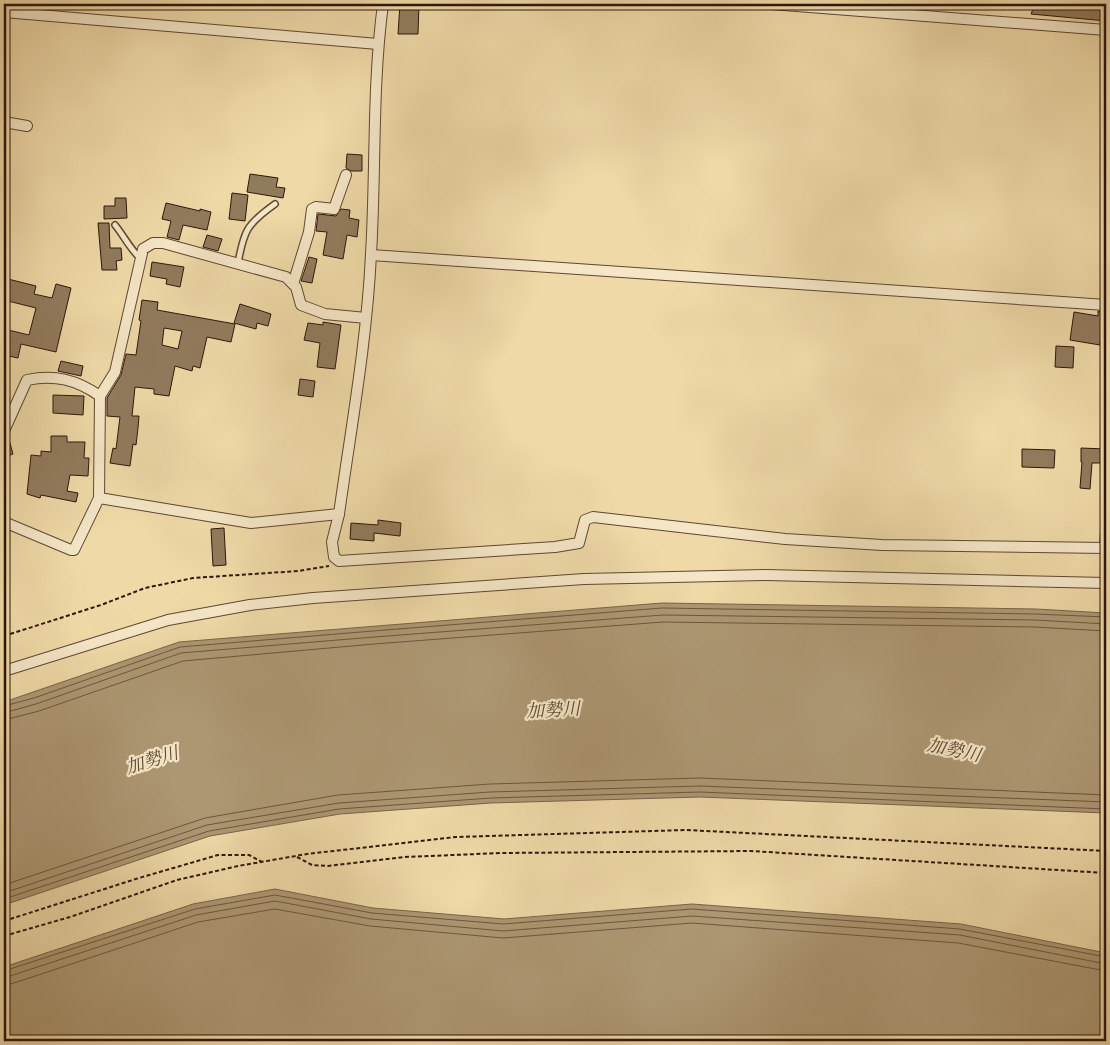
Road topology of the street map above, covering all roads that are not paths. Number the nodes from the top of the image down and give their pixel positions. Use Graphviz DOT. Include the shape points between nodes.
graph roads {
  1 [pos="383,4"];
  2 [pos="771,4"];
  3 [pos="4,12"];
  4 [pos="1106,30"];
  5 [pos="378,44"];
  6 [pos="4,122"];
  7 [pos="27,126"];
  8 [pos="346,175"];
  9 [pos="275,204"];
  10 [pos="115,226"];
  11 [pos="371,255"];
  12 [pos="141,258"];
  13 [pos="238,263"];
  14 [pos="293,284"];
  15 [pos="1106,305"];
  16 [pos="366,318"];
  17 [pos="100,396"];
  18 [pos="4,431"];
  19 [pos="99,498"];
  20 [pos="339,514"];
  21 [pos="4,522"];
  22 [pos="1106,531"];
  23 [pos="1106,548"];
  24 [pos="1106,583"];
  25 [pos="4,671"];
  1 -- 5 [label="street"];
  2 -- 4 [label="street"];
  3 -- 5 [label="street"];
  5 -- 11 [label="street"];
  6 -- 7 [label="street"];
  8 -- 14 [label="street" via="334,209 312,209 309,232"];
  9 -- 13 [label="lane" via="248,227"];
  10 -- 12 [label="lane"];
  11 -- 15 [label="street"];
  11 -- 16 [label="street"];
  12 -- 13 [label="street" via="143,250 163,243"];
  12 -- 17 [label="street" via="115,372"];
  13 -- 14 [label="street" via="286,277"];
  14 -- 16 [label="street" via="301,305 324,314"];
  16 -- 20 [label="street"];
  17 -- 18 [label="street" via="73,381 43,377 27,380"];
  17 -- 19 [label="street"];
  19 -- 20 [label="street" via="251,523"];
  19 -- 21 [label="street" via="74,550"];
  20 -- 23 [label="street" via="332,542 334,557 339,561 580,543 585,520 593,517 785,539 882,545"];
  22 -- 23 [label="street"];
  24 -- 25 [label="street" via="766,575 584,579 313,598 250,605 168,620"];
}
